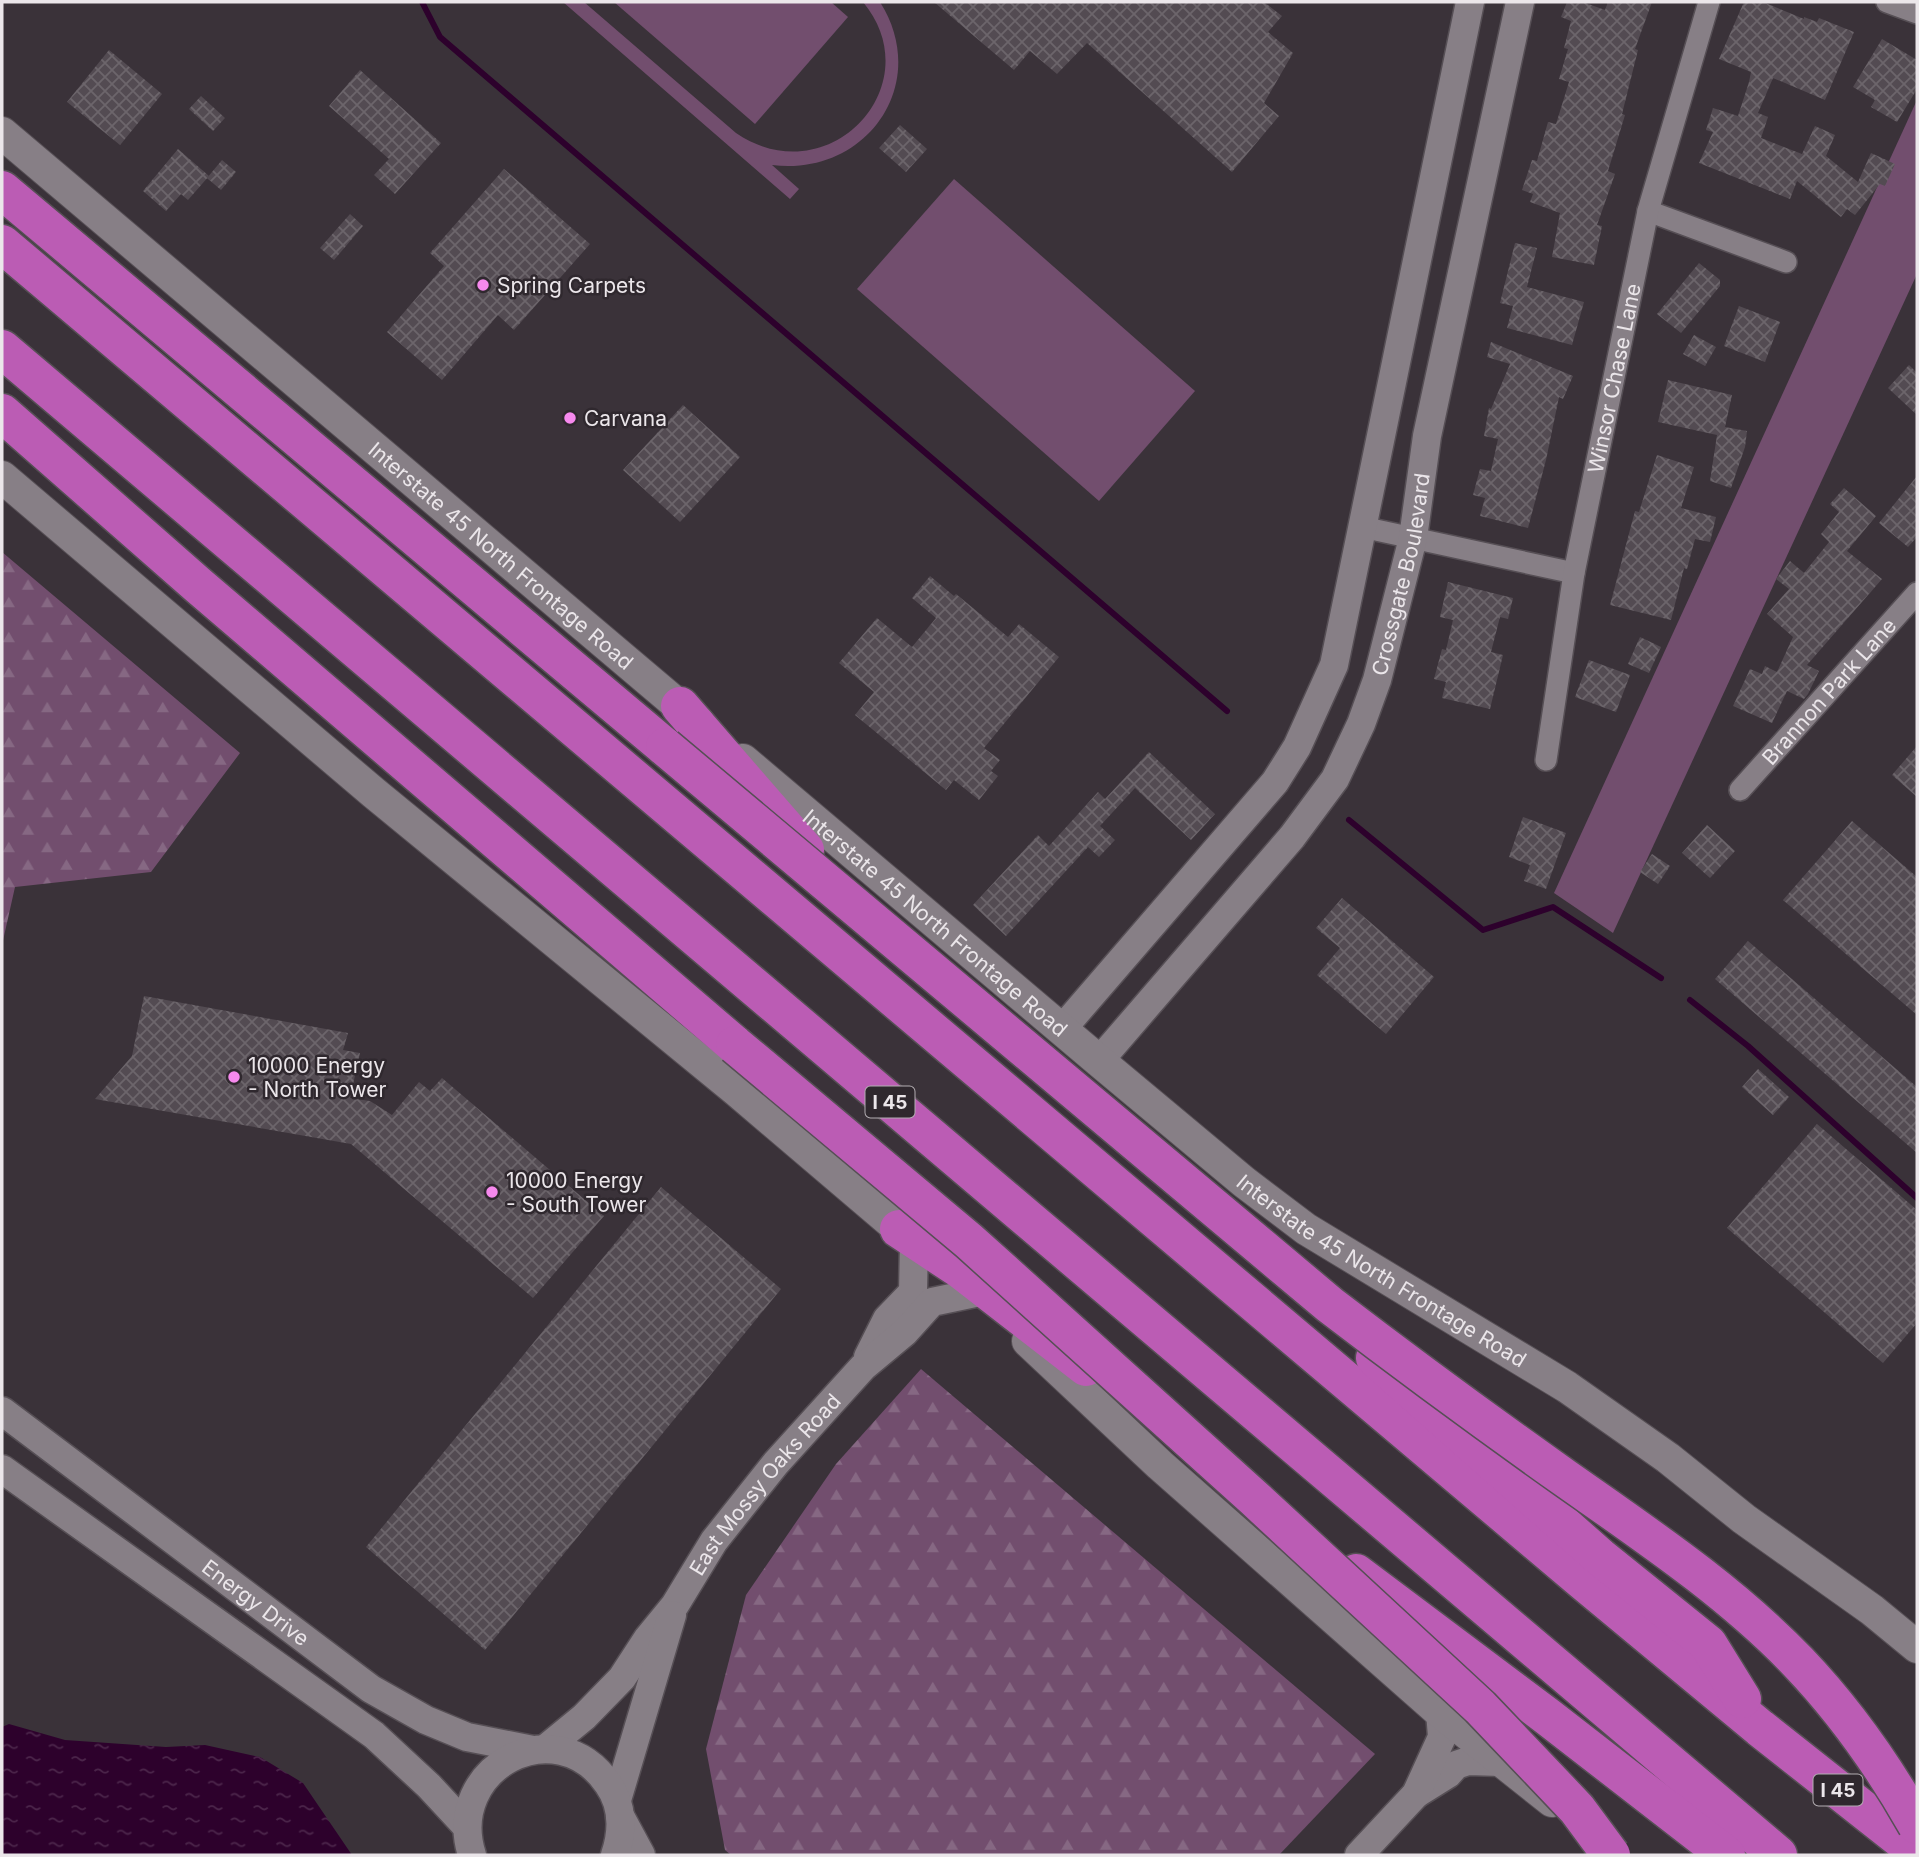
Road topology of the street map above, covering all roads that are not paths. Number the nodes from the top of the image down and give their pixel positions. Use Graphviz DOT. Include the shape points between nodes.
graph roads {
  1 [pos="1470,2"];
  2 [pos="1520,2"];
  3 [pos="1709,2"];
  4 [pos="1887,2"];
  5 [pos="1917,13"];
  6 [pos="2,133"];
  7 [pos="2,190"];
  8 [pos="1647,211"];
  9 [pos="1421,243"];
  10 [pos="2,244"];
  11 [pos="1465,255"];
  12 [pos="1786,262"];
  13 [pos="2,349"];
  14 [pos="2,413"];
  15 [pos="2,477"];
  16 [pos="1362,527"];
  17 [pos="1413,538"];
  18 [pos="1574,573"];
  19 [pos="1917,593"];
  20 [pos="680,706"];
  21 [pos="1546,760"];
  22 [pos="1740,790"];
  23 [pos="1062,1029"];
  24 [pos="1099,1060"];
  25 [pos="906,1236"];
  26 [pos="975,1293"];
  27 [pos="863,1367"];
  28 [pos="2,1411"];
  29 [pos="2,1469"];
  30 [pos="675,1605"];
  31 [pos="1917,1647"];
  32 [pos="1440,1712"];
  33 [pos="1760,1728"];
  34 [pos="539,1750"];
  35 [pos="1501,1762"];
  36 [pos="1416,1794"];
  37 [pos="619,1808"];
  38 [pos="1917,1825"];
  39 [pos="469,1846"];
  40 [pos="1917,1853"];
  41 [pos="615,1855"];
  42 [pos="641,1855"];
  43 [pos="1359,1855"];
  44 [pos="1611,1855"];
  45 [pos="1624,1855"];
  46 [pos="1726,1855"];
  47 [pos="1778,1855"];
  1 -- 9 [label="street"];
  2 -- 11 [label="street, Crossgate Boulevard"];
  3 -- 8 [label="street, Winsor Chase Lane"];
  4 -- 5 [label="street"];
  6 -- 20 [label="main road, Interstate 45 North Frontage Road"];
  7 -- 38 [label="highway, bridge" via="1330,1305 1673,1554 1754,1620 1847,1718"];
  8 -- 12 [label="street"];
  8 -- 18 [label="street, Winsor Chase Lane"];
  9 -- 11 [label="street"];
  9 -- 16 [label="street"];
  10 -- 33 [label="highway, I 45"];
  11 -- 17 [label="street, Crossgate Boulevard" via="1427,436"];
  13 -- 47 [label="highway, I 45"];
  14 -- 44 [label="highway, bridge" via="969,1241 1480,1707 1577,1810"];
  15 -- 25 [label="main road"];
  16 -- 17 [label="street"];
  16 -- 23 [label="street" via="1334,665 1297,747 1269,789"];
  17 -- 18 [label="street"];
  17 -- 24 [label="street, Crossgate Boulevard" via="1377,680 1335,779 1292,837"];
  18 -- 21 [label="street, Winsor Chase Lane"];
  19 -- 22 [label="street, Brannon Park Lane"];
  20 -- 23 [label="main road, Interstate 45 North Frontage Road"];
  20 -- 33 [label="highway" via="819,865 1600,1557 1708,1644"];
  23 -- 24 [label="main road, Interstate 45 North Frontage Road"];
  24 -- 31 [label="main road, Interstate 45 North Frontage Road" via="1306,1229 1567,1387"];
  25 -- 26 [label="main road"];
  25 -- 27 [label="street, East Mossy Oaks Road" via="913,1292 887,1319"];
  25 -- 46 [label="highway" via="961,1270"];
  26 -- 27 [label="street, East Mossy Oaks Road" via="932,1302"];
  26 -- 32 [label="main road" via="1160,1465"];
  27 -- 30 [label="street, East Mossy Oaks Road" via="776,1463 714,1541"];
  28 -- 34 [label="street, Energy Drive" via="371,1689 467,1737"];
  29 -- 39 [label="street, Energy Drive" via="374,1735 429,1786"];
  30 -- 34 [label="street, East Mossy Oaks Road" via="622,1678 584,1717"];
  30 -- 37 [label="street, East Mossy Oaks Road"];
  32 -- 35 [label="main road"];
  32 -- 36 [label="street" via="1442,1737"];
  33 -- 40 [label="highway, I 45"];
  34 -- 37 [label="street, Energy Drive" via="571,1754 594,1768"];
  34 -- 39 [label="street, East Mossy Oaks Road" via="510,1758 490,1772 475,1791 468,1815"];
  35 -- 36 [label="street" via="1456,1765"];
  35 -- 45 [label="main road"];
  36 -- 43 [label="street"];
  37 -- 41 [label="street, East Mossy Oaks Road" via="621,1830"];
  37 -- 42 [label="street"];
}
